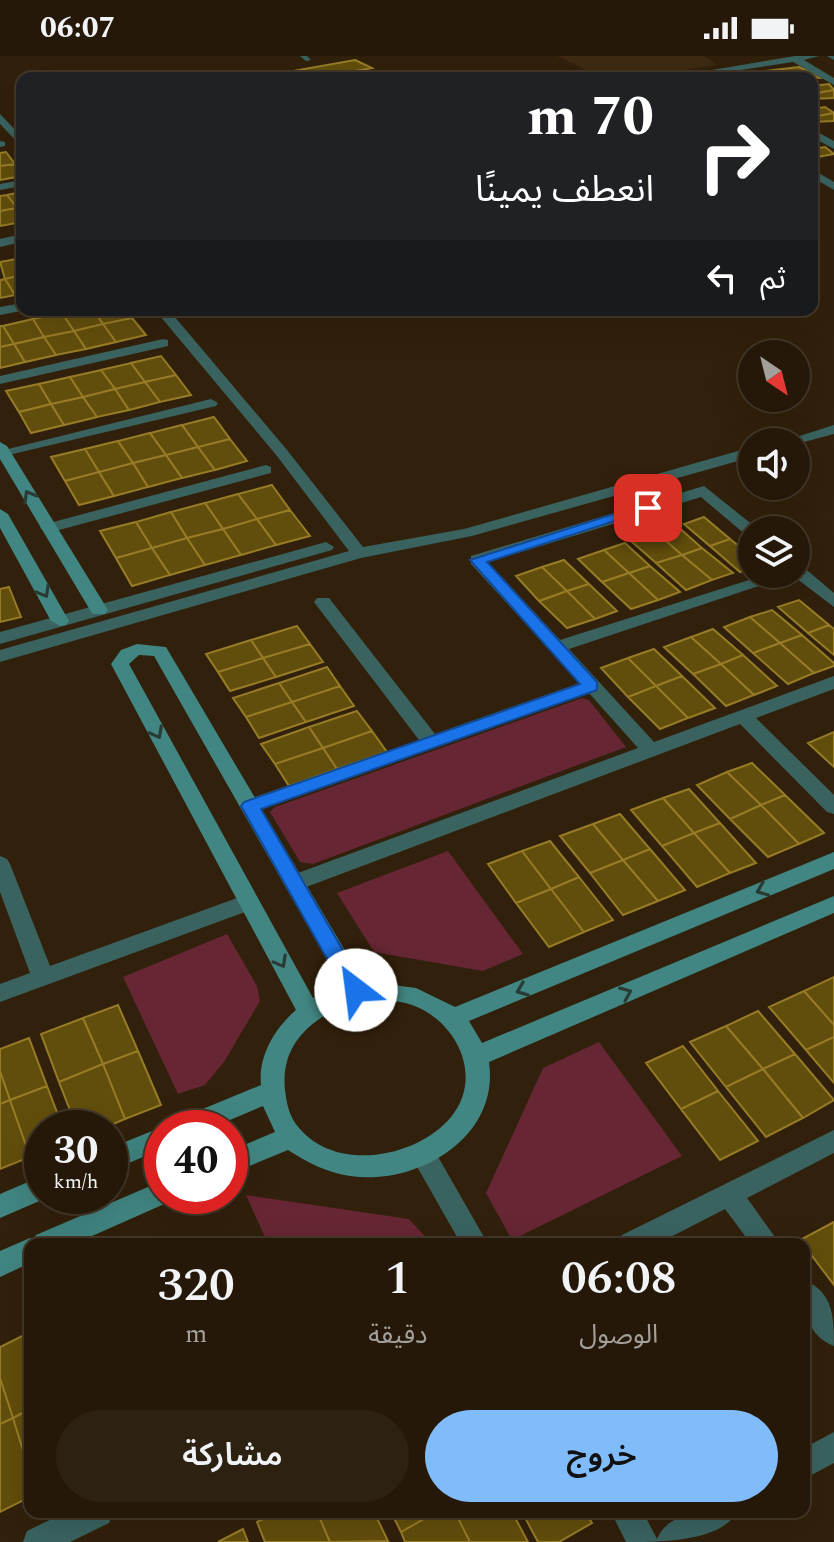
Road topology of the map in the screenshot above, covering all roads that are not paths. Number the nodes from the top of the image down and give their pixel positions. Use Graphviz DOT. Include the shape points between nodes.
graph roads {
  1 [pos="751,56"];
  2 [pos="814,56"];
  3 [pos="724,57"];
  4 [pos="795,59"];
  5 [pos="716,70"];
  6 [pos="704,72"];
  7 [pos="719,72"];
  8 [pos="817,72"];
  9 [pos="0,117"];
  10 [pos="16,137"];
  11 [pos="167,316"];
  12 [pos="163,343"];
  13 [pos="0,380"];
  14 [pos="211,403"];
  15 [pos="834,429"];
  16 [pos="810,436"];
  17 [pos="2,450"];
  18 [pos="738,456"];
  19 [pos="266,470"];
  20 [pos="0,514"];
  21 [pos="738,520"];
  22 [pos="48,528"];
  23 [pos="7,540"];
  24 [pos="326,547"];
  25 [pos="359,553"];
  26 [pos="810,582"];
  27 [pos="741,588"];
  28 [pos="323,602"];
  29 [pos="834,602"];
  30 [pos="99,610"];
  31 [pos="60,621"];
  32 [pos="0,638"];
  33 [pos="556,647"];
  34 [pos="0,656"];
  35 [pos="834,682"];
  36 [pos="591,686"];
  37 [pos="743,716"];
  38 [pos="431,742"];
  39 [pos="651,750"];
  40 [pos="250,806"];
  41 [pos="834,807"];
  42 [pos="834,860"];
  43 [pos="0,864"];
  44 [pos="294,883"];
  45 [pos="248,902"];
  46 [pos="834,904"];
  47 [pos="43,977"];
  48 [pos="356,990"];
  49 [pos="0,993"];
  50 [pos="309,1012"];
  51 [pos="453,1018"];
  52 [pos="477,1056"];
  53 [pos="270,1092"];
  54 [pos="228,1110"];
  55 [pos="291,1137"];
  56 [pos="834,1141"];
  57 [pos="248,1155"];
  58 [pos="424,1156"];
  59 [pos="729,1194"];
  60 [pos="24,1196"];
  61 [pos="144,1201"];
  62 [pos="0,1206"];
  63 [pos="59,1238"];
  64 [pos="472,1238"];
  65 [pos="643,1238"];
  66 [pos="762,1238"];
  67 [pos="24,1253"];
  68 [pos="0,1264"];
  69 [pos="810,1301"];
  70 [pos="834,1333"];
  71 [pos="834,1447"];
  72 [pos="810,1461"];
  73 [pos="86,1518"];
  74 [pos="629,1518"];
  75 [pos="712,1518"];
  76 [pos="38,1542"];
  77 [pos="643,1542"];
  78 [pos="671,1542"];
  1 -- 3 [label="street"];
  2 -- 4 [label="street"];
  4 -- 5 [label="street"];
  4 -- 8 [label="street"];
  5 -- 6 [label="street"];
  5 -- 7 [label="street"];
  9 -- 10 [label="street"];
  11 -- 25 [label="street"];
  12 -- 13 [label="street"];
  14 -- 17 [label="street"];
  15 -- 16 [label="street"];
  22 -- 17 [label="street, one-way"];
  18 -- 25 [label="street" via="466,533"];
  19 -- 22 [label="street"];
  20 -- 23 [label="street"];
  21 -- 33 [label="street" via="704,491 477,560"];
  22 -- 30 [label="street"];
  23 -- 31 [label="street, one-way"];
  24 -- 30 [label="street"];
  25 -- 34 [label="street"];
  26 -- 29 [label="street"];
  27 -- 33 [label="street"];
  28 -- 38 [label="street"];
  30 -- 31 [label="street"];
  31 -- 32 [label="street"];
  33 -- 36 [label="street"];
  35 -- 37 [label="street"];
  36 -- 38 [label="street"];
  36 -- 39 [label="street"];
  37 -- 39 [label="street"];
  37 -- 41 [label="street"];
  38 -- 40 [label="street"];
  39 -- 44 [label="street"];
  40 -- 44 [label="street"];
  40 -- 45 [label="street, one-way" via="160,651 143,649 123,656 120,664"];
  42 -- 51 [label="street, one-way"];
  43 -- 47 [label="street"];
  44 -- 48 [label="street"];
  45 -- 47 [label="street"];
  45 -- 50 [label="street, one-way"];
  52 -- 46 [label="street, one-way"];
  47 -- 49 [label="street"];
  48 -- 50 [label="street"];
  48 -- 51 [label="street" via="418,997"];
  50 -- 53 [label="street" via="285,1036 274,1057"];
  51 -- 52 [label="street"];
  52 -- 58 [label="street" via="476,1102 447,1142"];
  53 -- 54 [label="street"];
  53 -- 55 [label="street"];
  55 -- 57 [label="street"];
  55 -- 58 [label="street" via="341,1163 398,1165"];
  56 -- 59 [label="street"];
  58 -- 64 [label="street"];
  59 -- 65 [label="street"];
  59 -- 66 [label="street"];
  60 -- 62 [label="street"];
  61 -- 63 [label="street"];
  67 -- 68 [label="street"];
  69 -- 70 [label="street"];
  71 -- 72 [label="street"];
  73 -- 76 [label="street"];
  74 -- 77 [label="street"];
  75 -- 78 [label="street"];
}
